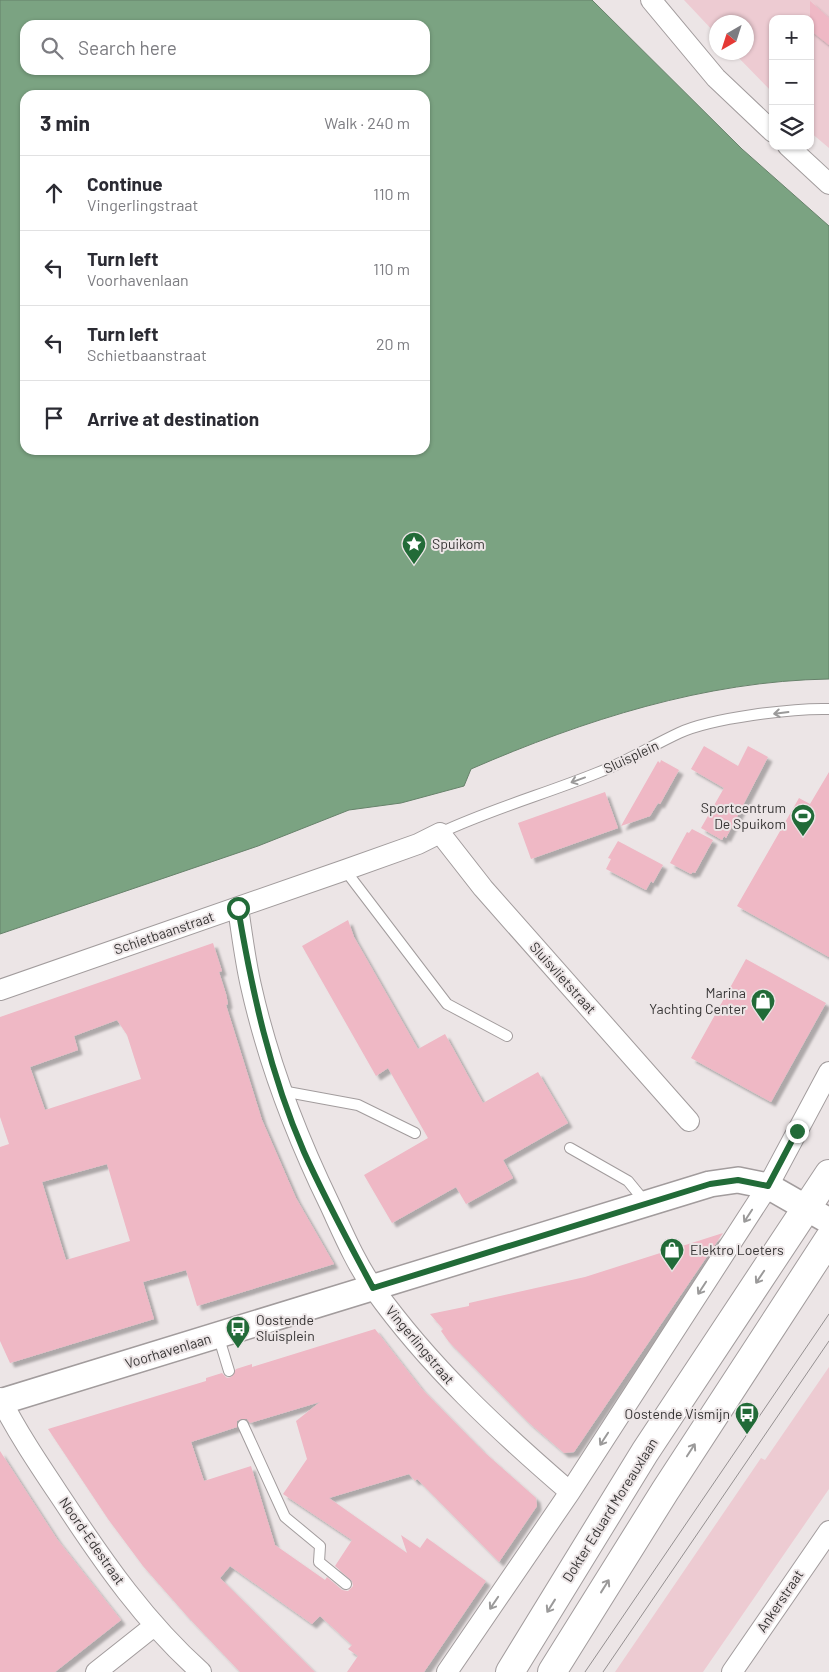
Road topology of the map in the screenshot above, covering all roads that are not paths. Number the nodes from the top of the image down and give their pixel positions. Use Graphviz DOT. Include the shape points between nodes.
graph roads {
  1 [pos="651,0"];
  2 [pos="769,128"];
  3 [pos="792,150"];
  4 [pos="829,184"];
  5 [pos="829,709"];
  6 [pos="440,833"];
  7 [pos="345,870"];
  8 [pos="238,908"];
  9 [pos="0,990"];
  10 [pos="507,1036"];
  11 [pos="829,1072"];
  12 [pos="282,1091"];
  13 [pos="689,1121"];
  14 [pos="415,1133"];
  15 [pos="570,1148"];
  16 [pos="829,1174"];
  17 [pos="768,1186"];
  18 [pos="647,1204"];
  19 [pos="818,1214"];
  20 [pos="829,1239"];
  21 [pos="373,1288"];
  22 [pos="218,1335"];
  23 [pos="229,1371"];
  24 [pos="1,1400"];
  25 [pos="243,1425"];
  26 [pos="570,1492"];
  27 [pos="829,1530"];
  28 [pos="346,1584"];
  29 [pos="154,1626"];
  30 [pos="96,1672"];
  31 [pos="200,1672"];
  32 [pos="447,1672"];
  33 [pos="510,1672"];
  34 [pos="552,1672"];
  35 [pos="732,1672"];
  1 -- 2 [label="street" via="716,78"];
  3 -- 4 [label="street"];
  5 -- 6 [label="lane, Sluisplein, one-way" via="813,708 732,719 681,732 597,773"];
  6 -- 7 [label="street, Schietbaanstraat"];
  6 -- 13 [label="street, Sluisvlietstraat" via="483,888"];
  7 -- 8 [label="street, Schietbaanstraat"];
  7 -- 10 [label="lane" via="447,1004"];
  8 -- 9 [label="street, Schietbaanstraat"];
  8 -- 12 [label="street, Vingerlingstraat" via="251,985"];
  11 -- 17 [label="street"];
  12 -- 14 [label="lane" via="358,1105"];
  12 -- 21 [label="street, Vingerlingstraat" via="304,1151"];
  15 -- 18 [label="lane" via="628,1181"];
  16 -- 19 [label="main road, Dokter Eduard Moreauxlaan"];
  17 -- 18 [label="street, Voorhavenlaan" via="738,1180 710,1184"];
  17 -- 19 [label="street, Voorhavenlaan"];
  17 -- 26 [label="street, one-way"];
  18 -- 21 [label="street, Voorhavenlaan"];
  19 -- 33 [label="main road, Dokter Eduard Moreauxlaan, one-way" via="645,1452"];
  34 -- 20 [label="main road, one-way"];
  21 -- 22 [label="street, Voorhavenlaan"];
  21 -- 26 [label="street, Vingerlingstraat" via="439,1369 500,1432"];
  22 -- 23 [label="lane"];
  22 -- 24 [label="street, Voorhavenlaan"];
  24 -- 29 [label="street, Noord-Edestraat" via="102,1560"];
  25 -- 28 [label="lane" via="285,1517 320,1546 319,1562"];
  26 -- 32 [label="street, one-way"];
  27 -- 35 [label="street, Ankerstraat"];
  29 -- 30 [label="street"];
  29 -- 31 [label="street, Noord-Edestraat"];
}
